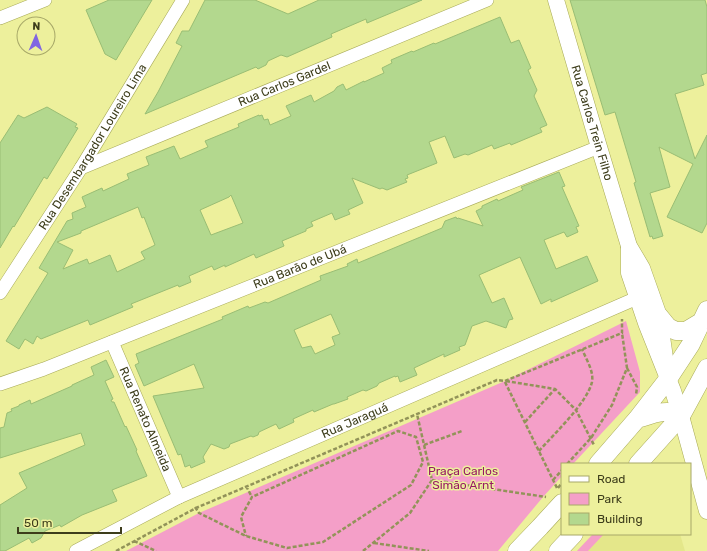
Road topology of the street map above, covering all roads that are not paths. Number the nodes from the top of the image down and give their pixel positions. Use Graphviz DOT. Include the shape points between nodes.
graph roads {
  1 [pos="46,0"];
  2 [pos="183,0"];
  3 [pos="488,0"];
  4 [pos="556,0"];
  5 [pos="0,18"];
  6 [pos="599,147"];
  7 [pos="81,168"];
  8 [pos="629,246"];
  9 [pos="0,293"];
  10 [pos="630,301"];
  11 [pos="659,316"];
  12 [pos="704,316"];
  13 [pos="112,342"];
  14 [pos="707,368"];
  15 [pos="668,379"];
  16 [pos="0,384"];
  17 [pos="681,416"];
  18 [pos="636,419"];
  19 [pos="596,456"];
  20 [pos="639,463"];
  21 [pos="556,496"];
  22 [pos="179,497"];
  23 [pos="707,511"];
  24 [pos="573,535"];
  25 [pos="76,551"];
  26 [pos="517,551"];
  27 [pos="558,551"];
  1 -- 5 [label="street"];
  2 -- 7 [label="street, Rua Desembargador Loureiro Lima"];
  3 -- 7 [label="street, Rua Carlos Gardel"];
  4 -- 6 [label="street, Rua Carlos Trein Filho"];
  6 -- 8 [label="street, Rua Carlos Trein Filho"];
  6 -- 13 [label="street, Rua Barão de Ubá"];
  7 -- 9 [label="street, Rua Desembargador Loureiro Lima"];
  8 -- 10 [label="street, Rua Carlos Trein Filho"];
  8 -- 11 [label="street, Rua Carlos Trein Filho" via="642,268"];
  10 -- 15 [label="street, Rua Carlos Trein Filho"];
  10 -- 22 [label="street, Rua Jaraguá"];
  11 -- 12 [label="main road" via="668,327 676,331 686,331"];
  11 -- 15 [label="street, Rua Carlos Trein Filho"];
  12 -- 15 [label="main road" via="691,344"];
  13 -- 16 [label="street, Rua Barão de Ubá"];
  13 -- 22 [label="street, Rua Renato Almeida"];
  14 -- 17 [label="main road"];
  15 -- 17 [label="street, Rua Carlos Trein Filho"];
  15 -- 18 [label="main road"];
  17 -- 18 [label="main road" via="667,411"];
  17 -- 20 [label="main road"];
  17 -- 23 [label="street, Rua Carlos Trein Filho"];
  18 -- 19 [label="main road"];
  21 -- 26 [label="main road" via="540,527"];
  22 -- 25 [label="street, Rua Jaraguá"];
  24 -- 27 [label="main road"];
}
